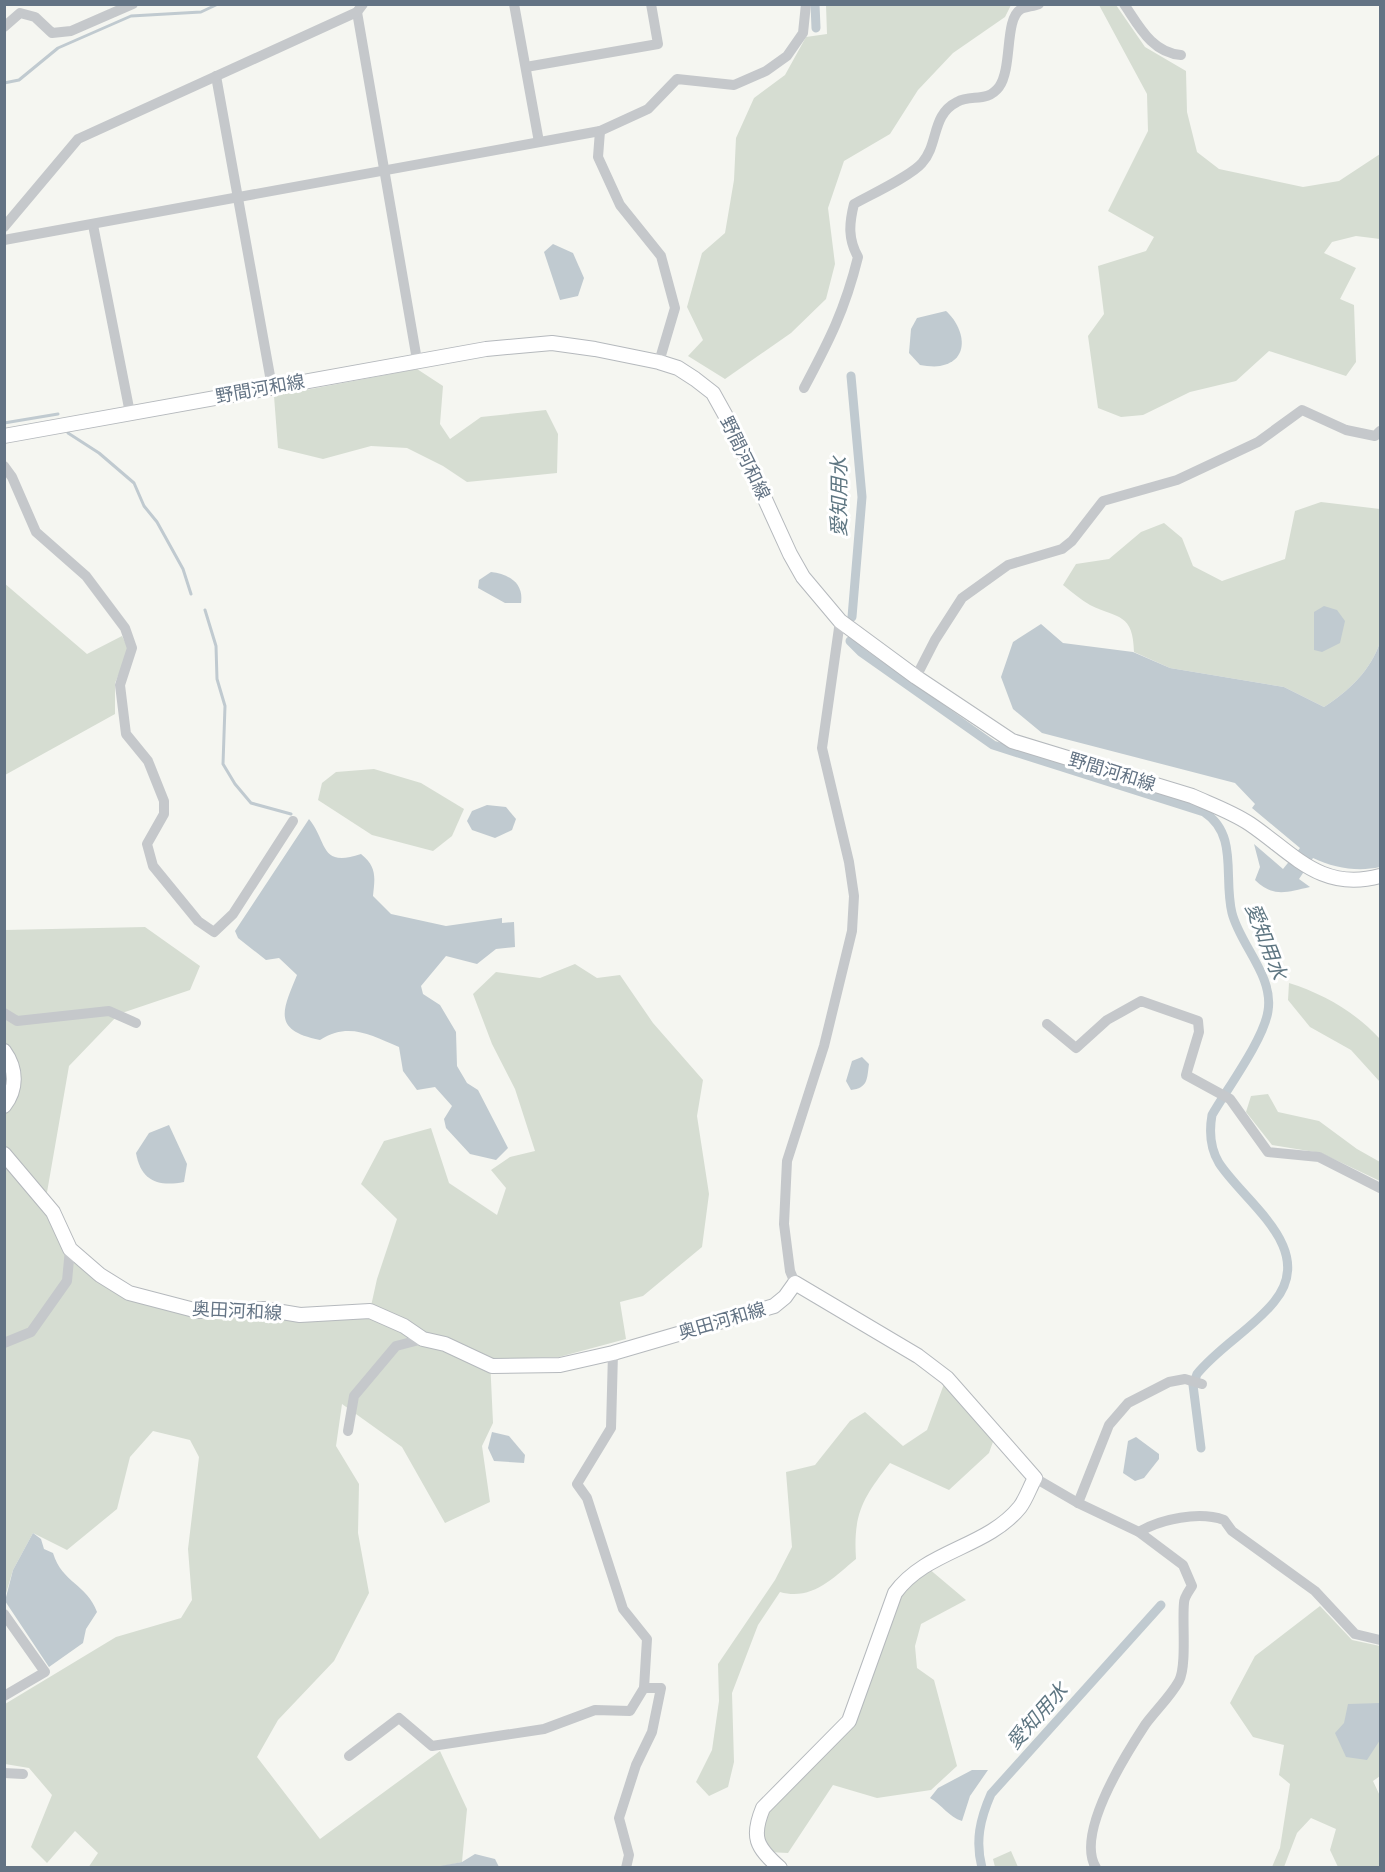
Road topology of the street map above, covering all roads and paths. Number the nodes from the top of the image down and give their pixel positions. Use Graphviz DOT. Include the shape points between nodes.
graph roads {
  1 [pos="133,4"];
  2 [pos="514,4"];
  3 [pos="651,4"];
  4 [pos="806,4"];
  5 [pos="1039,4"];
  6 [pos="1124,4"];
  7 [pos="360,8"];
  8 [pos="4,27"];
  9 [pos="1180,55"];
  10 [pos="526,67"];
  11 [pos="216,76"];
  12 [pos="600,131"];
  13 [pos="539,142"];
  14 [pos="385,168"];
  15 [pos="240,197"];
  16 [pos="93,225"];
  17 [pos="4,227"];
  18 [pos="4,240"];
  19 [pos="417,360"];
  20 [pos="659,362"];
  21 [pos="272,387"];
  22 [pos="804,387"];
  23 [pos="130,413"];
  24 [pos="1380,431"];
  25 [pos="4,436"];
  26 [pos="4,466"];
  27 [pos="840,621"];
  28 [pos="916,677"];
  29 [pos="293,821"];
  30 [pos="1380,876"];
  31 [pos="4,1013"];
  32 [pos="136,1023"];
  33 [pos="1047,1024"];
  34 [pos="4,1051"];
  35 [pos="4,1106"];
  36 [pos="4,1154"];
  37 [pos="1380,1188"];
  38 [pos="70,1249"];
  39 [pos="795,1283"];
  40 [pos="423,1339"];
  41 [pos="4,1343"];
  42 [pos="613,1353"];
  43 [pos="1202,1384"];
  44 [pos="348,1431"];
  45 [pos="1035,1478"];
  46 [pos="1078,1503"];
  47 [pos="1139,1532"];
  48 [pos="4,1614"];
  49 [pos="1380,1640"];
  50 [pos="644,1688"];
  51 [pos="4,1696"];
  52 [pos="349,1756"];
  53 [pos="4,1773"];
  54 [pos="23,1774"];
  55 [pos="626,1868"];
  56 [pos="780,1868"];
  57 [pos="1096,1868"];
  1 -- 8 [label="street" via="71,31 52,33 35,17 20,13"];
  2 -- 10 [label="street"];
  3 -- 10 [label="street" via="658,44"];
  4 -- 12 [label="street" via="803,33 787,56 766,71 734,85 676,79 648,109"];
  5 -- 22 [label="street" via="1021,9 1012,20 1009,62 999,87 987,97 957,102 936,122 934,146 920,165 854,204 849,221 851,245 858,258 849,295"];
  6 -- 9 [label="street" via="1149,41 1170,54"];
  7 -- 11 [label="street"];
  7 -- 14 [label="street"];
  10 -- 13 [label="street"];
  11 -- 15 [label="street"];
  11 -- 17 [label="street" via="78,139"];
  12 -- 13 [label="street"];
  12 -- 20 [label="street" via="598,157 620,205 661,256 675,308"];
  13 -- 14 [label="street"];
  14 -- 15 [label="street"];
  14 -- 19 [label="street"];
  15 -- 16 [label="street"];
  15 -- 21 [label="street"];
  16 -- 18 [label="street"];
  16 -- 23 [label="street"];
  19 -- 20 [label="main road, 野間河和線" via="552,343"];
  19 -- 21 [label="main road, 野間河和線"];
  20 -- 27 [label="main road, 野間河和線" via="678,368 713,393 790,554 815,594"];
  21 -- 23 [label="main road, 野間河和線"];
  23 -- 25 [label="main road, 野間河和線"];
  24 -- 28 [label="street" via="1375,436 1346,430 1302,410 1258,442 1177,480 1103,501 1062,549 1008,565 962,598"];
  26 -- 29 [label="street" via="36,532 86,576 125,628 132,648 120,685 126,735 148,761 164,801 164,814 147,844 153,866 198,921 214,932 233,914"];
  27 -- 28 [label="main road, 野間河和線"];
  27 -- 39 [label="street" via="822,748 849,862 854,896 852,931 824,1046 787,1161 784,1224"];
  28 -- 30 [label="main road, 野間河和線" via="1012,741 1192,796 1250,824 1311,871 1347,879"];
  31 -- 32 [label="street" via="17,1022 109,1011"];
  33 -- 37 [label="street" via="1076,1048 1107,1020 1141,1001 1188,1016 1198,1021 1199,1032 1186,1075 1230,1099 1268,1152 1319,1157"];
  34 -- 35 [label="main road" via="15,1080 12,1095"];
  36 -- 38 [label="main road, 奥田河和線" via="53,1212"];
  38 -- 40 [label="main road, 奥田河和線" via="117,1287 168,1305 198,1311 264,1309 300,1315 370,1311"];
  38 -- 41 [label="street" via="67,1281 31,1332"];
  39 -- 42 [label="main road, 奥田河和線" via="774,1306"];
  39 -- 45 [label="main road" via="918,1356 947,1378"];
  40 -- 42 [label="main road, 奥田河和線" via="445,1344 492,1366 560,1365"];
  40 -- 44 [label="street" via="396,1346 354,1396"];
  42 -- 50 [label="street" via="610,1428 577,1484 587,1497 622,1609 647,1639"];
  43 -- 46 [label="street" via="1185,1379 1169,1382 1128,1403 1109,1425"];
  45 -- 46 [label="street"];
  45 -- 56 [label="main road" via="1021,1506 996,1529 921,1567 895,1593 849,1721 763,1808 755,1826 761,1852"];
  46 -- 47 [label="street"];
  47 -- 49 [label="street" via="1196,1517 1224,1520 1232,1531 1315,1591 1355,1634"];
  47 -- 57 [label="street" via="1183,1565 1192,1586 1184,1601 1180,1679 1145,1726 1106,1794 1091,1834 1092,1862"];
  48 -- 51 [label="street" via="45,1672"];
  50 -- 52 [label="street" via="630,1710 595,1710 544,1729 432,1746 399,1718"];
  50 -- 55 [label="street" via="661,1688 652,1732 636,1765 619,1818 629,1855"];
  53 -- 54 [label="street"];
}
